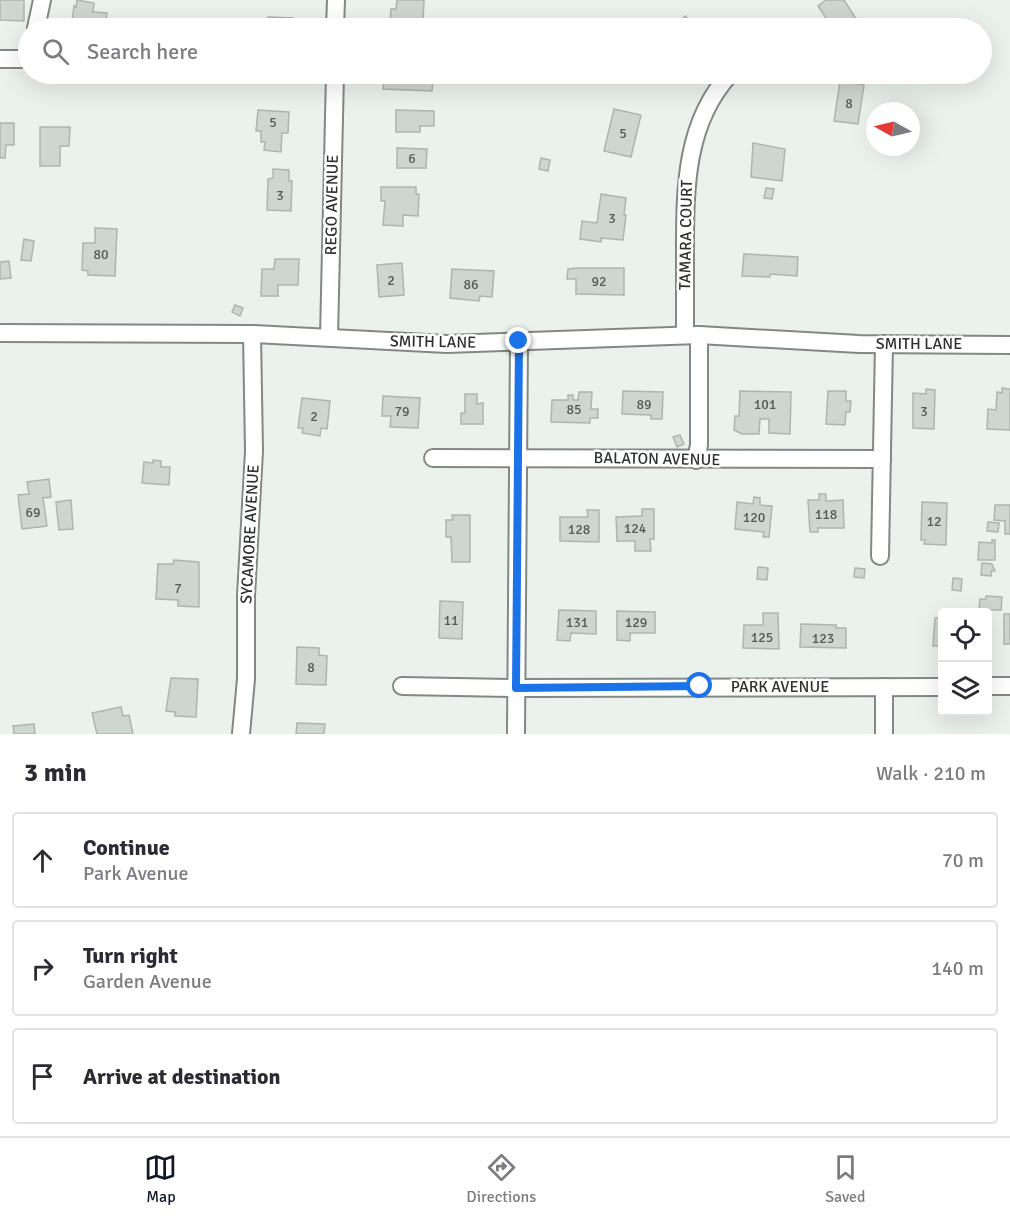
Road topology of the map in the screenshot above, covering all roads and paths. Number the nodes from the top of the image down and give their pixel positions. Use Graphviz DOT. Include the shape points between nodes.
graph roads {
  1 [pos="42,0"];
  2 [pos="336,0"];
  3 [pos="38,18"];
  4 [pos="335,18"];
  5 [pos="0,59"];
  6 [pos="18,59"];
  7 [pos="335,84"];
  8 [pos="721,84"];
  9 [pos="0,333"];
  10 [pos="252,334"];
  11 [pos="692,335"];
  12 [pos="329,338"];
  13 [pos="519,341"];
  14 [pos="884,344"];
  15 [pos="1010,345"];
  16 [pos="518,457"];
  17 [pos="433,458"];
  18 [pos="882,459"];
  19 [pos="696,460"];
  20 [pos="880,556"];
  21 [pos="402,686"];
  22 [pos="1010,686"];
  23 [pos="884,687"];
  24 [pos="938,687"];
  25 [pos="992,687"];
  26 [pos="516,688"];
  27 [pos="241,734"];
  28 [pos="516,734"];
  29 [pos="884,734"];
  1 -- 3 [label="street"];
  2 -- 4 [label="street"];
  5 -- 6 [label="street"];
  7 -- 12 [label="street, REGO AVENUE"];
  8 -- 11 [label="street, TAMARA COURT" via="704,111 688,163 685,194"];
  9 -- 10 [label="street, SMITH LANE"];
  10 -- 12 [label="street, SMITH LANE"];
  10 -- 27 [label="street, SYCAMORE AVENUE" via="254,451"];
  11 -- 13 [label="street, SMITH LANE"];
  11 -- 14 [label="street, SMITH LANE"];
  11 -- 19 [label="street, TAMARA COURT" via="699,445"];
  12 -- 13 [label="street, SMITH LANE" via="447,344"];
  13 -- 16 [label="street"];
  14 -- 15 [label="street, SMITH LANE"];
  14 -- 18 [label="street"];
  16 -- 17 [label="street, BALATON AVENUE"];
  16 -- 19 [label="street, BALATON AVENUE"];
  16 -- 26 [label="street"];
  18 -- 19 [label="street, BALATON AVENUE"];
  18 -- 20 [label="street"];
  21 -- 26 [label="street, PARK AVENUE"];
  22 -- 25 [label="street"];
  23 -- 24 [label="street, PARK AVENUE"];
  23 -- 26 [label="street, PARK AVENUE"];
  23 -- 29 [label="street"];
  26 -- 28 [label="street"];
}
